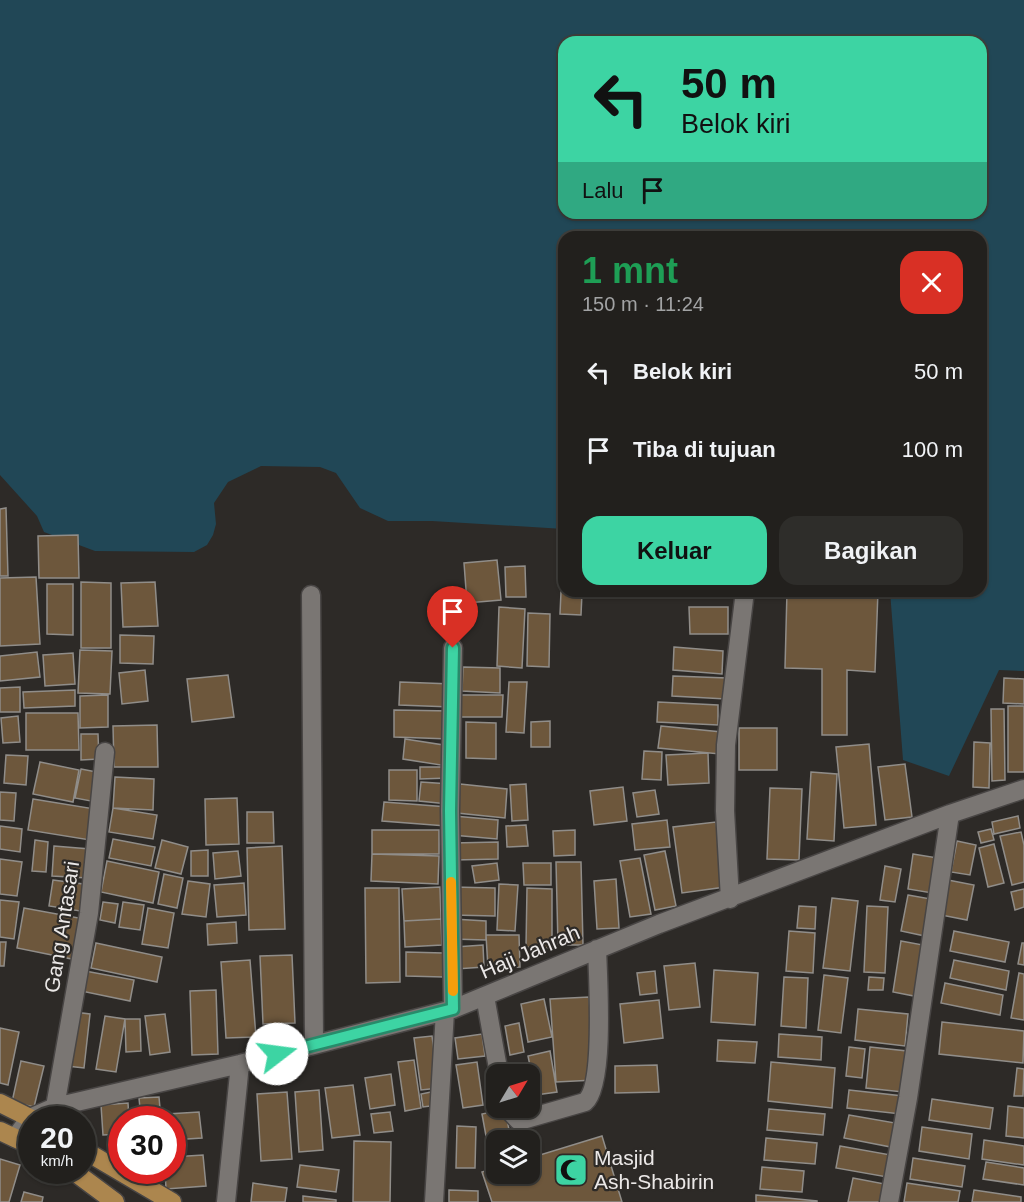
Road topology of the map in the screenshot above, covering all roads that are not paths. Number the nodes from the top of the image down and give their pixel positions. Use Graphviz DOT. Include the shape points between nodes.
graph roads {
  1 [pos="311,595"];
  2 [pos="744,597"];
  3 [pos="453,648"];
  4 [pos="105,752"];
  5 [pos="1024,789"];
  6 [pos="950,814"];
  7 [pos="730,899"];
  8 [pos="597,949"];
  9 [pos="485,996"];
  10 [pos="449,1010"];
  11 [pos="314,1043"];
  12 [pos="240,1064"];
  13 [pos="497,1064"];
  14 [pos="0,1103"];
  15 [pos="55,1106"];
  16 [pos="59,1106"];
  17 [pos="18,1112"];
  18 [pos="540,1114"];
  19 [pos="96,1157"];
  20 [pos="90,1184"];
  21 [pos="114,1202"];
  22 [pos="172,1202"];
  23 [pos="226,1202"];
  24 [pos="434,1202"];
  25 [pos="889,1202"];
  1 -- 11 [label="street"];
  2 -- 7 [label="street" via="726,745"];
  3 -- 10 [label="street"];
  4 -- 15 [label="street, Gang Antasari" via="89,913"];
  5 -- 6 [label="street, Haji Jahrah"];
  6 -- 7 [label="street, Haji Jahrah"];
  6 -- 25 [label="street"];
  7 -- 8 [label="street, Haji Jahrah"];
  8 -- 9 [label="street, Haji Jahrah"];
  8 -- 18 [label="street" via="599,1023 596,1082 591,1097"];
  9 -- 10 [label="street, Haji Jahrah"];
  9 -- 13 [label="street"];
  10 -- 11 [label="street, Haji Jahrah"];
  10 -- 24 [label="street"];
  11 -- 12 [label="street, Haji Jahrah"];
  12 -- 16 [label="street, Haji Jahrah"];
  12 -- 23 [label="street"];
  14 -- 17 [label="main road"];
  19 -- 22 [label="main road"];
  20 -- 21 [label="main road"];
}
